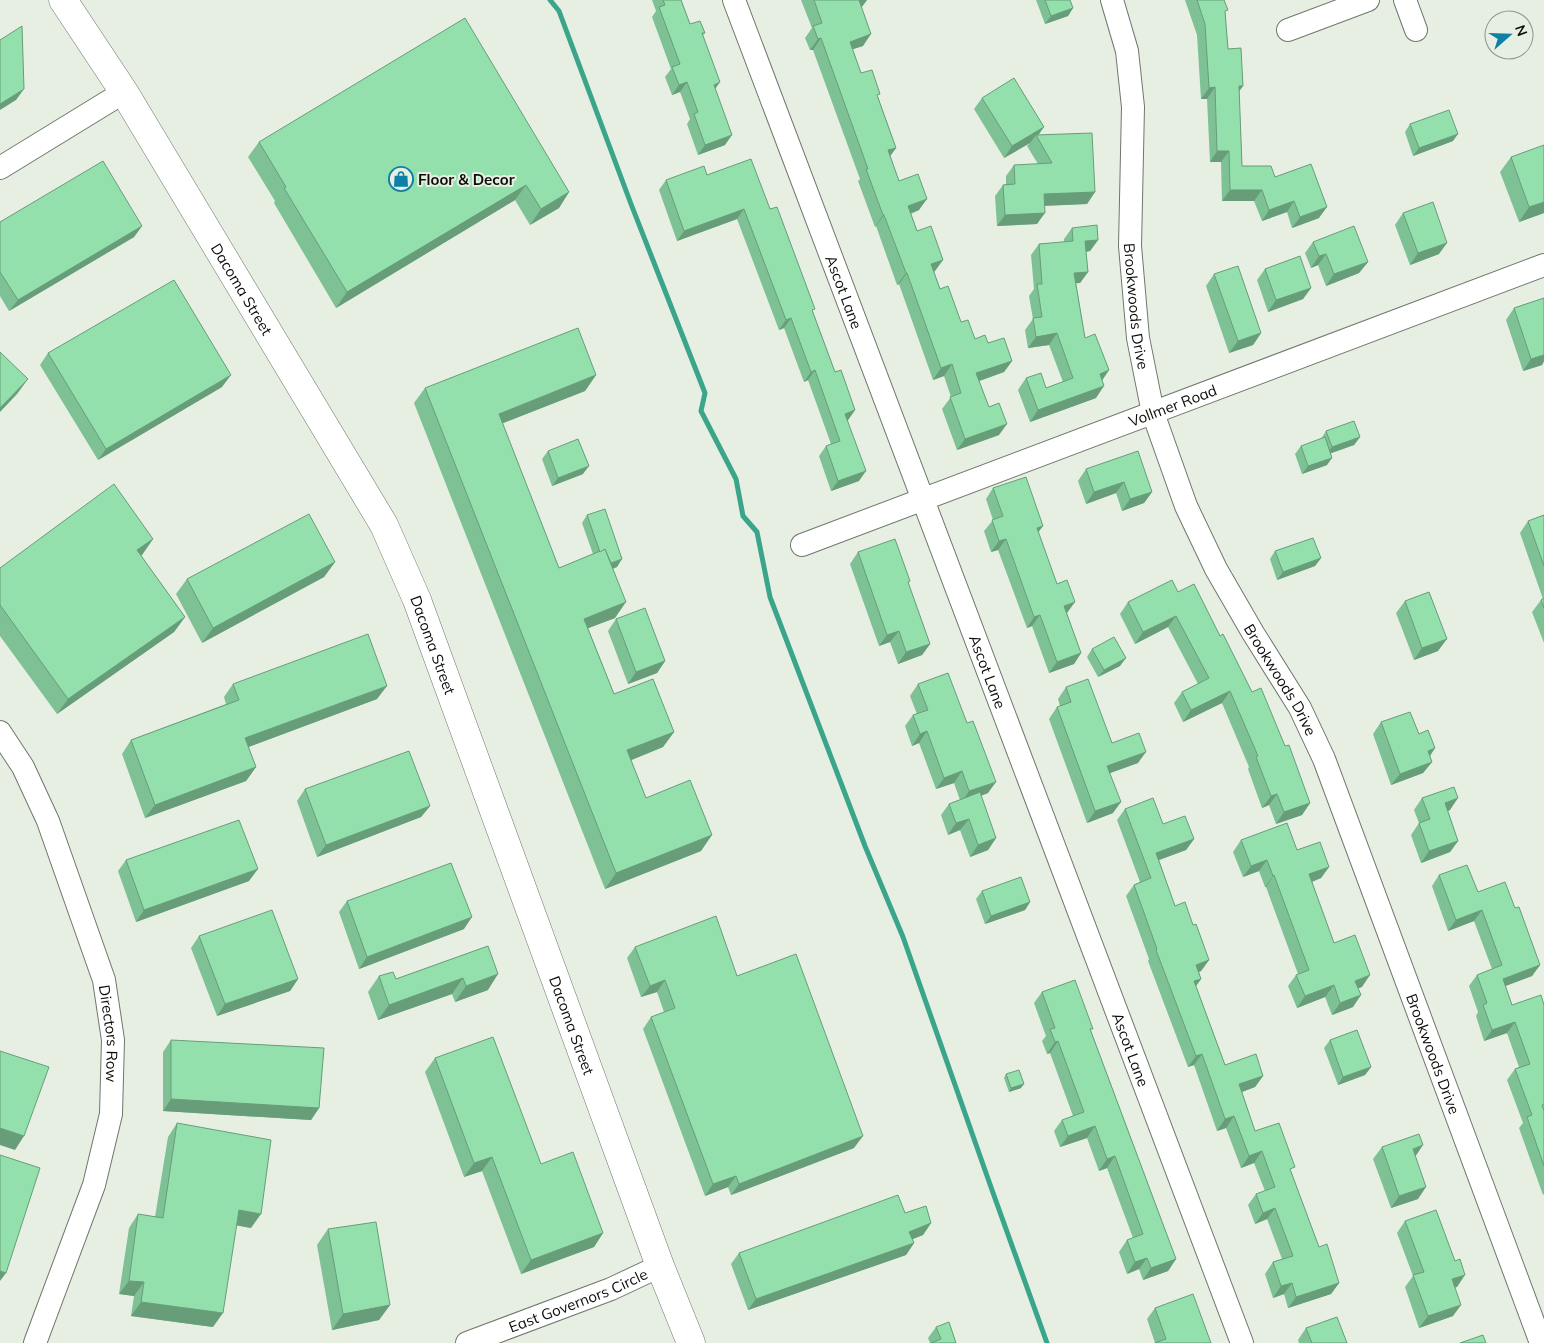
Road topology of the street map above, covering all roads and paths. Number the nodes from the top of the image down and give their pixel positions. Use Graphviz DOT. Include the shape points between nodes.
graph roads {
  1 [pos="63,0"];
  2 [pos="734,0"];
  3 [pos="1112,0"];
  4 [pos="1368,0"];
  5 [pos="1405,0"];
  6 [pos="1288,30"];
  7 [pos="1416,30"];
  8 [pos="124,92"];
  9 [pos="0,168"];
  10 [pos="1544,265"];
  11 [pos="1153,413"];
  12 [pos="924,499"];
  13 [pos="802,545"];
  14 [pos="0,732"];
  15 [pos="660,1266"];
  16 [pos="35,1343"];
  17 [pos="467,1343"];
  18 [pos="691,1343"];
  19 [pos="1242,1343"];
  20 [pos="1541,1343"];
  1 -- 8 [label="main road, Dacoma Street"];
  2 -- 12 [label="street, Ascot Lane"];
  3 -- 11 [label="street, Brookwoods Drive" via="1128,51 1133,107 1130,246 1138,338"];
  4 -- 6 [label="street"];
  5 -- 7 [label="street"];
  8 -- 9 [label="street"];
  8 -- 15 [label="main road, Dacoma Street" via="391,541 417,600"];
  10 -- 11 [label="street, Vollmer Road"];
  11 -- 12 [label="street, Vollmer Road"];
  11 -- 20 [label="street, Brookwoods Drive" via="1186,506 1216,569 1300,708 1324,759"];
  12 -- 13 [label="street, Vollmer Road"];
  12 -- 19 [label="street, Ascot Lane"];
  14 -- 16 [label="street, Directors Row" via="22,767 48,821 104,980 113,1040 110,1114 94,1185"];
  15 -- 17 [label="street, East Governors Circle" via="611,1289"];
  15 -- 18 [label="main road, Dacoma Street"];
}
